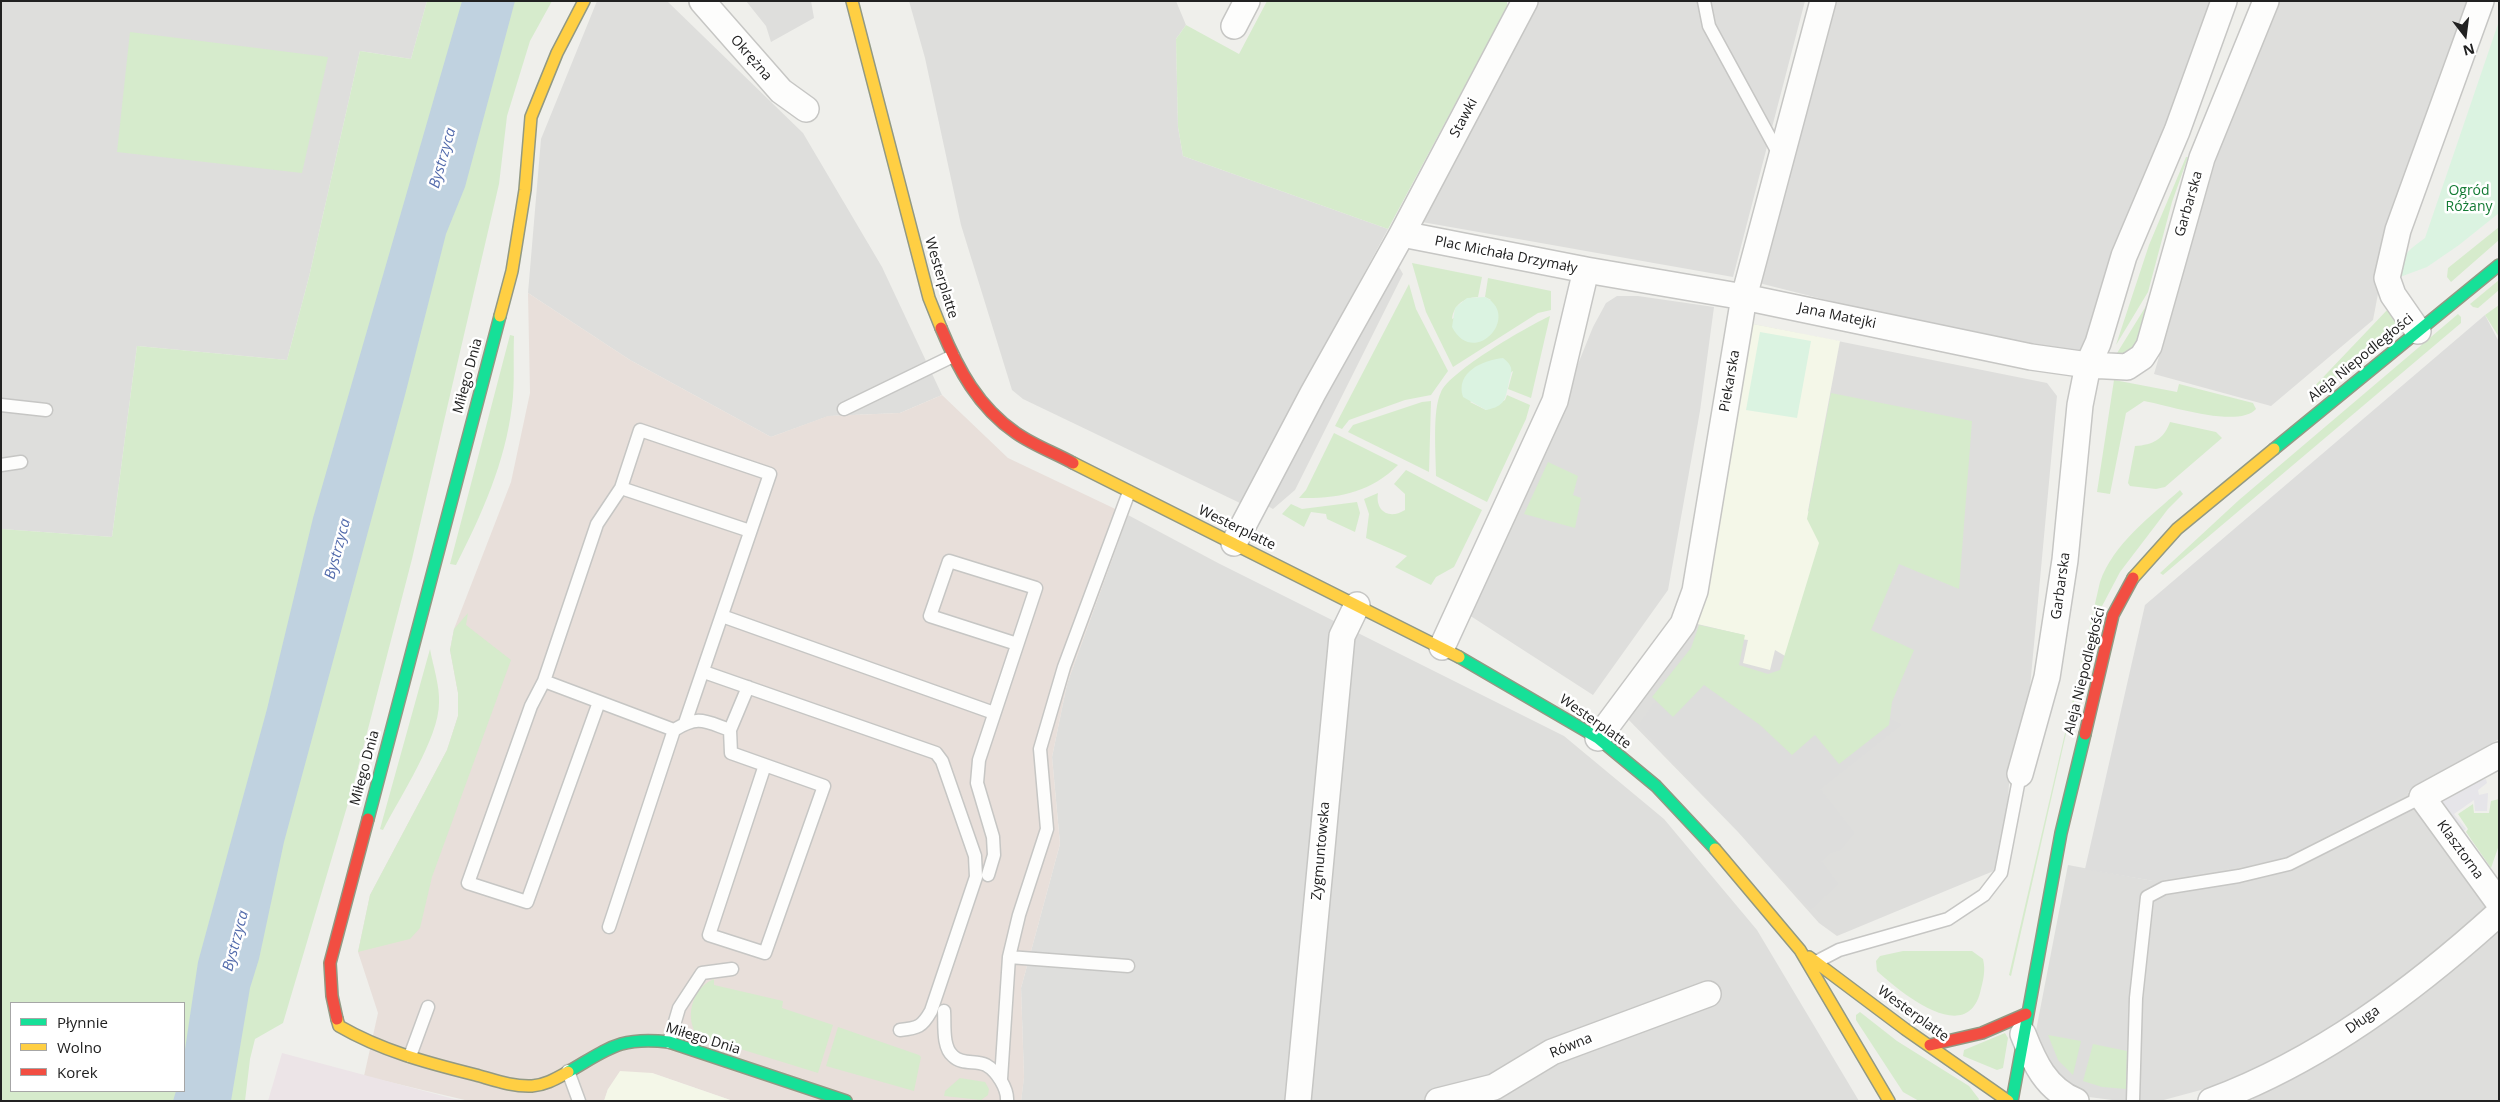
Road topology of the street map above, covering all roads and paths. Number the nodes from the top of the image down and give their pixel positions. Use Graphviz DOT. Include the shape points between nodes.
graph roads {
  1 [pos="584,1"];
  2 [pos="702,1"];
  3 [pos="852,1"];
  4 [pos="1248,1"];
  5 [pos="1525,1"];
  6 [pos="1704,1"];
  7 [pos="1823,1"];
  8 [pos="2224,1"];
  9 [pos="2266,1"];
  10 [pos="2481,1"];
  11 [pos="1234,26"];
  12 [pos="806,109"];
  13 [pos="1781,159"];
  14 [pos="1402,234"];
  15 [pos="2499,265"];
  16 [pos="1586,270"];
  17 [pos="1744,297"];
  18 [pos="2418,331"];
  19 [pos="953,356"];
  20 [pos="2088,365"];
  21 [pos="1,405"];
  22 [pos="844,409"];
  23 [pos="46,410"];
  24 [pos="21,462"];
  25 [pos="1,465"];
  26 [pos="620,488"];
  27 [pos="1128,492"];
  28 [pos="750,532"];
  29 [pos="1234,543"];
  30 [pos="1357,605"];
  31 [pos="722,616"];
  32 [pos="1017,644"];
  33 [pos="1442,648"];
  34 [pos="704,672"];
  35 [pos="544,681"];
  36 [pos="748,687"];
  37 [pos="599,702"];
  38 [pos="994,713"];
  39 [pos="679,726"];
  40 [pos="730,730"];
  41 [pos="1598,738"];
  42 [pos="2499,755"];
  43 [pos="765,765"];
  44 [pos="2020,774"];
  45 [pos="2422,797"];
  46 [pos="988,875"];
  47 [pos="2499,904"];
  48 [pos="2499,913"];
  49 [pos="609,927"];
  50 [pos="1800,950"];
  51 [pos="1009,956"];
  52 [pos="1816,962"];
  53 [pos="1128,966"];
  54 [pos="732,969"];
  55 [pos="1708,994"];
  56 [pos="428,1007"];
  57 [pos="944,1011"];
  58 [pos="2025,1024"];
  59 [pos="900,1030"];
  60 [pos="669,1042"];
  61 [pos="1930,1045"];
  62 [pos="410,1056"];
  63 [pos="568,1071"];
  64 [pos="1001,1079"];
  65 [pos="1889,1100"];
  66 [pos="579,1101"];
  67 [pos="846,1101"];
  68 [pos="1007,1101"];
  69 [pos="1298,1101"];
  70 [pos="1438,1101"];
  71 [pos="2010,1101"];
  72 [pos="2076,1101"];
  73 [pos="2133,1101"];
  74 [pos="2211,1101"];
  1 -- 62 [label="street, Miłego Dnia" via="557,53 532,117 512,271 330,963 332,996 339,1026 360,1040"];
  2 -- 12 [label="street, Okrężna" via="781,91"];
  3 -- 19 [label="street, Westerplatte" via="929,298"];
  4 -- 11 [label="street"];
  5 -- 14 [label="street, Stawki"];
  6 -- 13 [label="lane" via="1709,26"];
  7 -- 13 [label="street, Piekarska"];
  8 -- 20 [label="street, Garbarska" via="2177,131 2124,256 2098,343"];
  9 -- 20 [label="street, Garbarska" via="2202,158 2148,346 2142,357 2127,367"];
  10 -- 18 [label="street" via="2398,230 2387,278 2392,295"];
  13 -- 17 [label="street, Piekarska"];
  14 -- 16 [label="street, Plac Michała Drzymały"];
  14 -- 29 [label="street"];
  15 -- 18 [label="street, Aleja Niepodległości"];
  16 -- 17 [label="street, Jana Matejki"];
  16 -- 33 [label="street, Plac Michała Drzymały" via="1555,401"];
  17 -- 20 [label="street, Jana Matejki" via="2031,357"];
  17 -- 41 [label="street, Piekarska" via="1695,591 1683,624"];
  18 -- 58 [label="street, Aleja Niepodległości" via="2176,528 2125,587 2113,614 2061,834"];
  19 -- 22 [label="lane"];
  19 -- 27 [label="street, Westerplatte" via="978,399 995,418 1017,434"];
  20 -- 44 [label="street, Garbarska" via="2079,414 2065,560 2047,677"];
  21 -- 23 [label="lane"];
  24 -- 25 [label="lane"];
  26 -- 28 [label="lane"];
  26 -- 28 [label="lane" via="640,430 770,474"];
  26 -- 35 [label="lane" via="597,524"];
  27 -- 29 [label="street, Westerplatte"];
  27 -- 51 [label="lane" via="1064,668 1040,749 1047,828"];
  28 -- 31 [label="lane"];
  29 -- 30 [label="street, Westerplatte"];
  30 -- 33 [label="street, Westerplatte"];
  30 -- 69 [label="street, Zygmuntowska" via="1342,636"];
  31 -- 34 [label="lane"];
  31 -- 38 [label="lane"];
  32 -- 32 [label="lane" via="930,616 949,561 1036,588"];
  32 -- 38 [label="lane"];
  33 -- 41 [label="street, Westerplatte"];
  34 -- 36 [label="lane"];
  34 -- 39 [label="lane"];
  35 -- 37 [label="lane"];
  35 -- 37 [label="lane" via="531,706 468,883 527,902"];
  36 -- 40 [label="lane"];
  36 -- 59 [label="lane" via="936,753 942,761 975,856 976,877 928,1016 915,1028"];
  37 -- 39 [label="lane"];
  38 -- 46 [label="lane" via="979,760 977,783 993,837 994,855"];
  39 -- 40 [label="lane" via="700,719"];
  39 -- 49 [label="lane"];
  40 -- 43 [label="lane" via="731,753"];
  41 -- 50 [label="street, Westerplatte" via="1656,786 1706,838"];
  42 -- 45 [label="street"];
  43 -- 43 [label="lane" via="824,786 765,952 709,935"];
  44 -- 52 [label="lane" via="2002,873 1984,895 1948,919 1839,950"];
  45 -- 47 [label="street, Klasztorna"];
  45 -- 73 [label="lane" via="2289,864 2164,888 2147,897 2136,998"];
  48 -- 74 [label="street, Długa" via="2427,975 2333,1042 2245,1088"];
  50 -- 52 [label="street, Westerplatte"];
  50 -- 65 [label="street, Westerplatte"];
  51 -- 53 [label="lane"];
  51 -- 64 [label="lane"];
  52 -- 61 [label="street, Westerplatte"];
  54 -- 60 [label="lane" via="702,973 678,1008"];
  55 -- 70 [label="street, Równa" via="1552,1052 1494,1087"];
  56 -- 62 [label="lane"];
  57 -- 64 [label="lane" via="946,1045 952,1056 964,1062 986,1065"];
  58 -- 61 [label="street"];
  58 -- 71 [label="street, Aleja Niepodległości"];
  58 -- 72 [label="street" via="2040,1074"];
  60 -- 63 [label="street, Miłego Dnia" via="643,1039 617,1044"];
  60 -- 67 [label="street, Miłego Dnia"];
  61 -- 71 [label="street, Westerplatte"];
  62 -- 63 [label="street, Miłego Dnia" via="512,1086 550,1082"];
  63 -- 66 [label="lane"];
  64 -- 68 [label="lane"];
}
